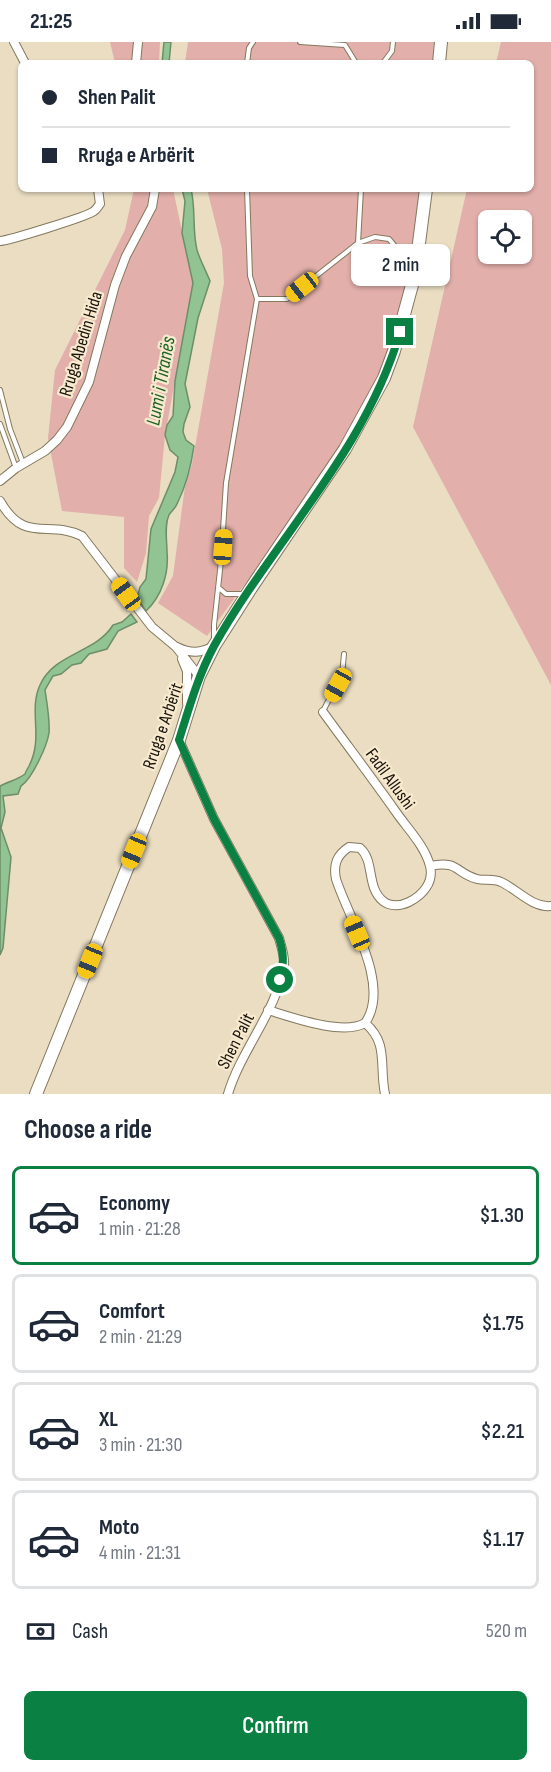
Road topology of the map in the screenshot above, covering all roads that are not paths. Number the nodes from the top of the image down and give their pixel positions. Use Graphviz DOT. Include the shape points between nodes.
graph roads {
  1 [pos="14,42"];
  2 [pos="138,42"];
  3 [pos="253,42"];
  4 [pos="300,42"];
  5 [pos="393,42"];
  6 [pos="441,42"];
  7 [pos="23,60"];
  8 [pos="136,60"];
  9 [pos="247,60"];
  10 [pos="354,60"];
  11 [pos="385,60"];
  12 [pos="439,60"];
  13 [pos="98,192"];
  14 [pos="154,192"];
  15 [pos="247,192"];
  16 [pos="361,192"];
  17 [pos="426,192"];
  18 [pos="0,241"];
  19 [pos="358,243"];
  20 [pos="399,251"];
  21 [pos="257,299"];
  22 [pos="0,390"];
  23 [pos="0,424"];
  24 [pos="19,466"];
  25 [pos="0,481"];
  26 [pos="0,501"];
  27 [pos="218,587"];
  28 [pos="247,594"];
  29 [pos="176,646"];
  30 [pos="214,646"];
  31 [pos="344,654"];
  32 [pos="199,676"];
  33 [pos="323,712"];
  34 [pos="187,715"];
  35 [pos="179,740"];
  36 [pos="430,866"];
  37 [pos="551,906"];
  38 [pos="268,1010"];
  39 [pos="365,1023"];
  40 [pos="36,1094"];
  41 [pos="228,1094"];
  42 [pos="385,1094"];
  1 -- 7 [label="street"];
  2 -- 8 [label="street"];
  3 -- 9 [label="lane"];
  4 -- 10 [label="lane" via="345,45"];
  5 -- 11 [label="lane"];
  6 -- 12 [label="main road"];
  13 -- 18 [label="street" via="100,204 94,212"];
  14 -- 24 [label="street, Rruga Abedin Hida" via="152,207 126,256 78,407 57,440"];
  15 -- 21 [label="lane" via="250,276"];
  16 -- 19 [label="lane"];
  17 -- 28 [label="main road, Rruga e Arbërit" via="415,274 384,378 345,449"];
  19 -- 20 [label="lane" via="375,237 389,239"];
  19 -- 21 [label="lane" via="287,299"];
  21 -- 27 [label="lane" via="226,483"];
  22 -- 24 [label="lane"];
  23 -- 24 [label="lane"];
  24 -- 25 [label="street, Rruga Abedin Hida"];
  26 -- 29 [label="street" via="16,522 26,527 66,529 82,536 152,627"];
  27 -- 28 [label="lane" via="226,594"];
  27 -- 30 [label="lane"];
  28 -- 30 [label="main road, Rruga e Arbërit"];
  29 -- 30 [label="street" via="201,652"];
  29 -- 32 [label="street"];
  29 -- 34 [label="street" via="187,671"];
  30 -- 32 [label="main road, Rruga e Arbërit"];
  31 -- 33 [label="lane" via="342,675"];
  32 -- 34 [label="main road, Rruga e Arbërit"];
  33 -- 36 [label="street, Fadil Allushi" via="406,826"];
  34 -- 35 [label="main road, Rruga e Arbërit"];
  35 -- 38 [label="street, Shen Palit" via="214,819 279,938 284,964"];
  35 -- 40 [label="main road, Rruga e Arbërit"];
  36 -- 37 [label="street" via="452,865 470,877 501,882 532,902"];
  36 -- 39 [label="street" via="426,888 410,902 396,906 373,887 368,858 360,848 349,847 337,857 336,879 373,978 372,1007"];
  38 -- 39 [label="street" via="315,1024 348,1027"];
  38 -- 41 [label="street, Shen Palit"];
  39 -- 42 [label="street" via="380,1040"];
}
